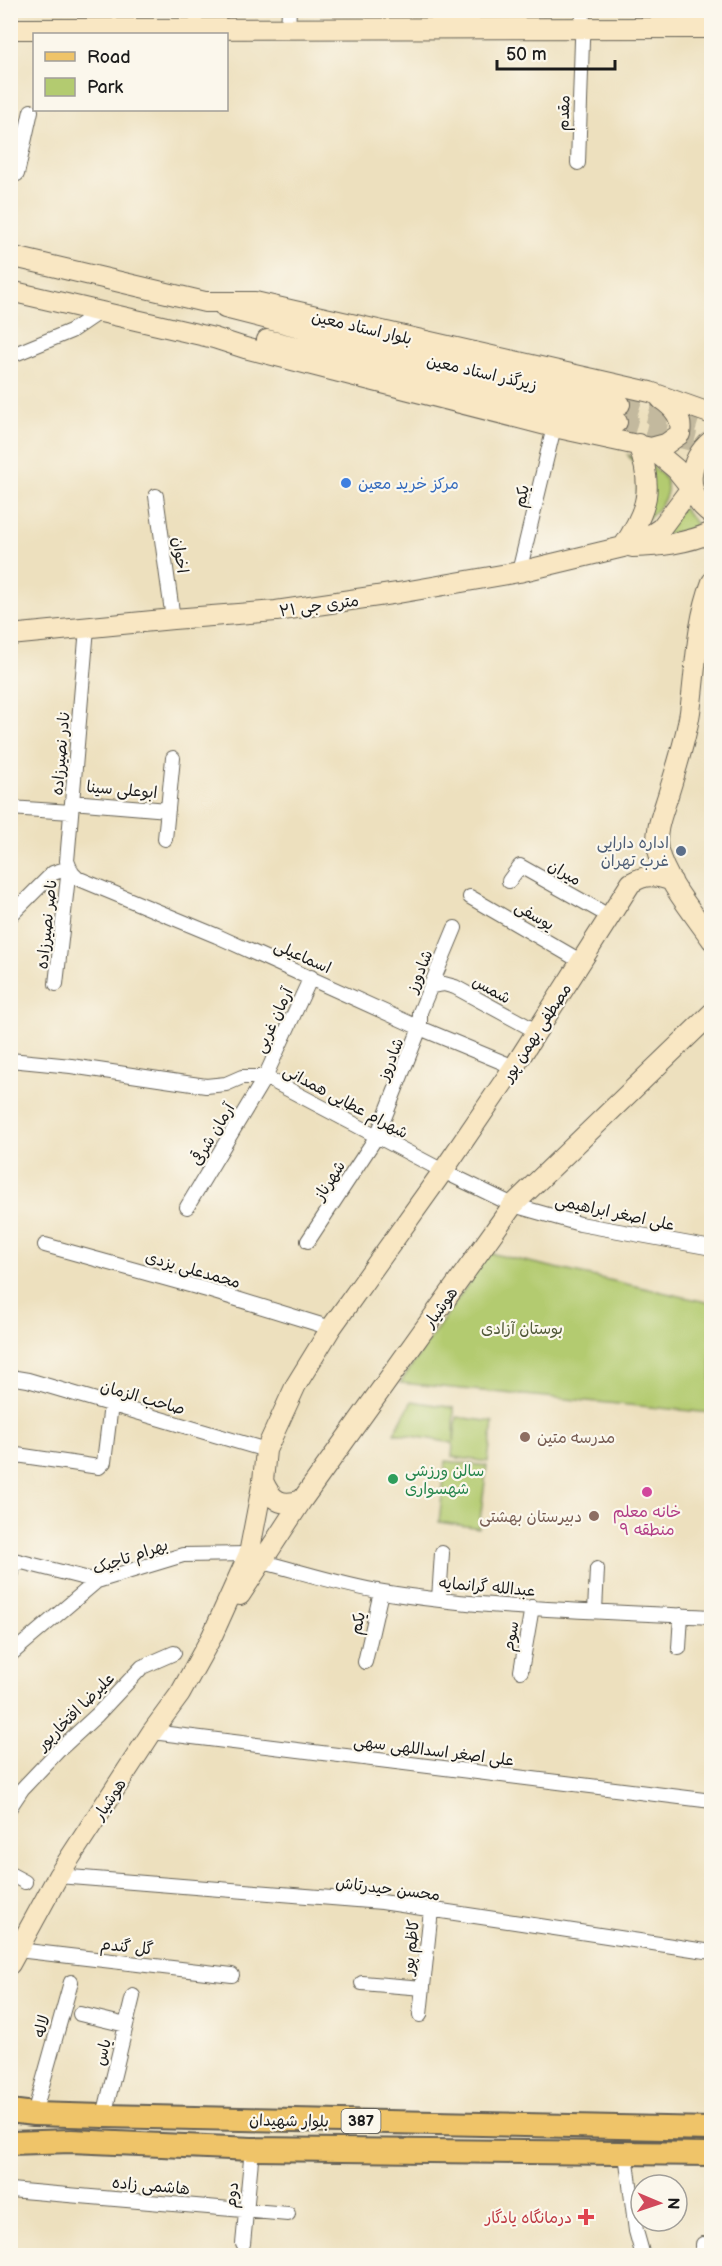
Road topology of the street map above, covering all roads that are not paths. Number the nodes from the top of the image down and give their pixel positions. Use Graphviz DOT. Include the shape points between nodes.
graph roads {
  1 [pos="289,20"];
  2 [pos="583,20"];
  3 [pos="711,27"];
  4 [pos="10,29"];
  5 [pos="147,32"];
  6 [pos="31,111"];
  7 [pos="16,149"];
  8 [pos="578,163"];
  9 [pos="17,174"];
  10 [pos="10,256"];
  11 [pos="10,291"];
  12 [pos="205,302"];
  13 [pos="99,312"];
  14 [pos="214,338"];
  15 [pos="10,356"];
  16 [pos="650,392"];
  17 [pos="711,414"];
  18 [pos="555,427"];
  19 [pos="711,440"];
  20 [pos="645,446"];
  21 [pos="691,488"];
  22 [pos="156,496"];
  23 [pos="711,514"];
  24 [pos="711,532"];
  25 [pos="623,547"];
  26 [pos="519,572"];
  27 [pos="711,582"];
  28 [pos="173,619"];
  29 [pos="87,628"];
  30 [pos="10,635"];
  31 [pos="173,758"];
  32 [pos="72,807"];
  33 [pos="10,808"];
  34 [pos="168,810"];
  35 [pos="165,839"];
  36 [pos="73,873"];
  37 [pos="509,881"];
  38 [pos="672,881"];
  39 [pos="470,897"];
  40 [pos="11,914"];
  41 [pos="609,916"];
  42 [pos="455,927"];
  43 [pos="711,940"];
  44 [pos="582,962"];
  45 [pos="311,977"];
  46 [pos="56,984"];
  47 [pos="431,986"];
  48 [pos="711,1013"];
  49 [pos="420,1028"];
  50 [pos="536,1032"];
  51 [pos="10,1060"];
  52 [pos="514,1067"];
  53 [pos="265,1077"];
  54 [pos="377,1136"];
  55 [pos="443,1171"];
  56 [pos="513,1204"];
  57 [pos="187,1207"];
  58 [pos="308,1241"];
  59 [pos="45,1245"];
  60 [pos="711,1248"];
  61 [pos="331,1328"];
  62 [pos="10,1377"];
  63 [pos="111,1405"];
  64 [pos="266,1449"];
  65 [pos="10,1454"];
  66 [pos="263,1481"];
  67 [pos="302,1500"];
  68 [pos="442,1552"];
  69 [pos="256,1558"];
  70 [pos="13,1559"];
  71 [pos="597,1569"];
  72 [pos="10,1580"];
  73 [pos="97,1581"];
  74 [pos="381,1592"];
  75 [pos="439,1599"];
  76 [pos="532,1607"];
  77 [pos="596,1611"];
  78 [pos="681,1615"];
  79 [pos="711,1617"];
  80 [pos="679,1648"];
  81 [pos="174,1653"];
  82 [pos="10,1655"];
  83 [pos="365,1662"];
  84 [pos="521,1671"];
  85 [pos="152,1732"];
  86 [pos="711,1801"];
  87 [pos="10,1807"];
  88 [pos="10,1874"];
  89 [pos="58,1876"];
  90 [pos="25,1882"];
  91 [pos="431,1910"];
  92 [pos="711,1952"];
  93 [pos="14,1957"];
  94 [pos="232,1975"];
  95 [pos="71,1982"];
  96 [pos="362,1983"];
  97 [pos="423,1988"];
  98 [pos="133,1996"];
  99 [pos="80,2014"];
  100 [pos="420,2015"];
  101 [pos="126,2025"];
  102 [pos="10,2111"];
  103 [pos="34,2114"];
  104 [pos="104,2116"];
  105 [pos="711,2129"];
  106 [pos="10,2143"];
  107 [pos="252,2149"];
  108 [pos="626,2154"];
  109 [pos="711,2154"];
  110 [pos="10,2190"];
  111 [pos="246,2210"];
  112 [pos="288,2214"];
  113 [pos="243,2244"];
  114 [pos="643,2256"];
  1 -- 2 [label="main road"];
  1 -- 5 [label="main road"];
  2 -- 3 [label="main road"];
  2 -- 8 [label="street, مقدم"];
  4 -- 5 [label="main road"];
  6 -- 7 [label="street"];
  7 -- 9 [label="street"];
  10 -- 12 [label="main road, بلوار استاد معین"];
  11 -- 13 [label="main road"];
  12 -- 14 [label="main road, زیرگذر استاد معین" via="619,413 247,335"];
  12 -- 16 [label="main road, بلوار استاد معین" via="255,302"];
  13 -- 14 [label="main road"];
  13 -- 15 [label="street" via="71,331"];
  14 -- 18 [label="main road"];
  16 -- 17 [label="main road, بلوار استاد معین"];
  16 -- 20 [label="main road" via="671,406 681,428 674,440"];
  18 -- 20 [label="main road"];
  18 -- 26 [label="street, یکم"];
  19 -- 21 [label="main road" via="695,460"];
  20 -- 21 [label="main road" via="676,469"];
  20 -- 25 [label="main road" via="647,489 640,522"];
  21 -- 23 [label="main road"];
  21 -- 25 [label="main road" via="661,528"];
  22 -- 28 [label="street, اخوان"];
  24 -- 25 [label="main road" via="661,546"];
  25 -- 26 [label="main road, ۲۱ متری جی"];
  26 -- 28 [label="main road, ۲۱ متری جی" via="276,611"];
  27 -- 38 [label="main road" via="703,606 690,714 658,831 658,849"];
  28 -- 29 [label="main road, ۲۱ متری جی"];
  29 -- 30 [label="main road, ۲۱ متری جی"];
  29 -- 32 [label="street, نادر نصیرزاده"];
  31 -- 34 [label="street, ابوعلی سینا"];
  32 -- 33 [label="street, ابوعلی سینا"];
  32 -- 34 [label="street, ابوعلی سینا"];
  32 -- 36 [label="street, نادر نصیرزاده" via="68,861"];
  34 -- 35 [label="street, ابوعلی سینا"];
  36 -- 40 [label="street" via="54,872"];
  36 -- 45 [label="street, اسماعیلی"];
  36 -- 46 [label="street, ناصر نصیرزاده"];
  37 -- 41 [label="street, میران" via="520,866"];
  38 -- 41 [label="main road, مصطفی بهمن پور" via="643,876 631,883"];
  38 -- 43 [label="main road"];
  39 -- 44 [label="street, یوسفی"];
  41 -- 44 [label="main road, مصطفی بهمن پور"];
  42 -- 47 [label="street, شادورز"];
  44 -- 50 [label="main road, مصطفی بهمن پور"];
  45 -- 49 [label="street, اسماعیلی"];
  45 -- 53 [label="street, آرمان غربی"];
  47 -- 49 [label="street, شادورز" via="420,1012"];
  47 -- 50 [label="street, شمس" via="455,987"];
  48 -- 56 [label="main road, هوشیار"];
  49 -- 52 [label="street, اسماعیلی"];
  49 -- 54 [label="street, شادروز"];
  50 -- 52 [label="main road, مصطفی بهمن پور"];
  51 -- 53 [label="street, شهرام عطایی همدانی" via="206,1086 242,1077"];
  52 -- 55 [label="main road, مصطفی بهمن پور"];
  53 -- 54 [label="street, شهرام عطایی همدانی"];
  53 -- 57 [label="street, آرمان شرقی"];
  54 -- 55 [label="street, شهرام عطایی همدانی"];
  54 -- 58 [label="street, شهرناز"];
  55 -- 56 [label="street, شهرام عطایی همدانی"];
  55 -- 61 [label="main road, مصطفی بهمن پور"];
  56 -- 60 [label="street, علی اصغر ابراهیمی" via="580,1224"];
  56 -- 67 [label="main road, هوشیار"];
  59 -- 61 [label="street, محمدعلی یزدی"];
  61 -- 64 [label="main road, مصطفی بهمن پور" via="296,1385"];
  62 -- 63 [label="street, صاحب الزمان"];
  63 -- 64 [label="street, صاحب الزمان"];
  63 -- 65 [label="street" via="104,1462 99,1467"];
  64 -- 66 [label="main road, مصطفی بهمن پور"];
  66 -- 67 [label="main road" via="269,1494 279,1502"];
  66 -- 69 [label="main road, مصطفی بهمن پور"];
  67 -- 69 [label="main road, هوشیار"];
  68 -- 75 [label="street"];
  69 -- 73 [label="street, بهرام تاجیک" via="183,1555"];
  69 -- 74 [label="street, عبدالله گرانمایه"];
  69 -- 85 [label="main road, هوشیار" via="180,1694"];
  70 -- 72 [label="street"];
  70 -- 73 [label="street"];
  71 -- 77 [label="street"];
  73 -- 82 [label="street, بهرام تاجیک"];
  74 -- 75 [label="street, عبدالله گرانمایه"];
  74 -- 83 [label="street, یکم"];
  75 -- 76 [label="street, عبدالله گرانمایه"];
  76 -- 77 [label="street, عبدالله گرانمایه"];
  76 -- 84 [label="street, سوم"];
  77 -- 78 [label="street, عبدالله گرانمایه"];
  78 -- 79 [label="street, عبدالله گرانمایه"];
  78 -- 80 [label="street"];
  81 -- 87 [label="street, علیرضا افتخارپور" via="142,1667 22,1789"];
  85 -- 86 [label="street, علی اصغر اسداللهی سهی"];
  85 -- 89 [label="main road, هوشیار"];
  88 -- 90 [label="street"];
  89 -- 91 [label="street, محسن حیدرتاش" via="382,1902"];
  89 -- 93 [label="main road, هوشیار"];
  91 -- 92 [label="street, محسن حیدرتاش"];
  91 -- 97 [label="street, کاظم پور"];
  93 -- 94 [label="street, گل گندم"];
  95 -- 103 [label="street, لاله"];
  96 -- 97 [label="street, کاظم پور"];
  97 -- 100 [label="street, کاظم پور"];
  98 -- 101 [label="street, یاس"];
  99 -- 101 [label="street"];
  101 -- 104 [label="street, یاس"];
  102 -- 103 [label="main road, بلوار شهیدان / 387"];
  103 -- 104 [label="main road, بلوار شهیدان / 387"];
  104 -- 105 [label="main road, بلوار شهیدان / 387"];
  106 -- 107 [label="main road, بلوار شهیدان / 387"];
  107 -- 108 [label="main road, بلوار شهیدان / 387"];
  107 -- 111 [label="street, دوم"];
  108 -- 109 [label="main road, بلوار شهیدان / 387"];
  108 -- 114 [label="street"];
  110 -- 111 [label="street, هاشمی زاده"];
  111 -- 112 [label="street, هاشمی زاده"];
  111 -- 113 [label="street, دوم"];
}
